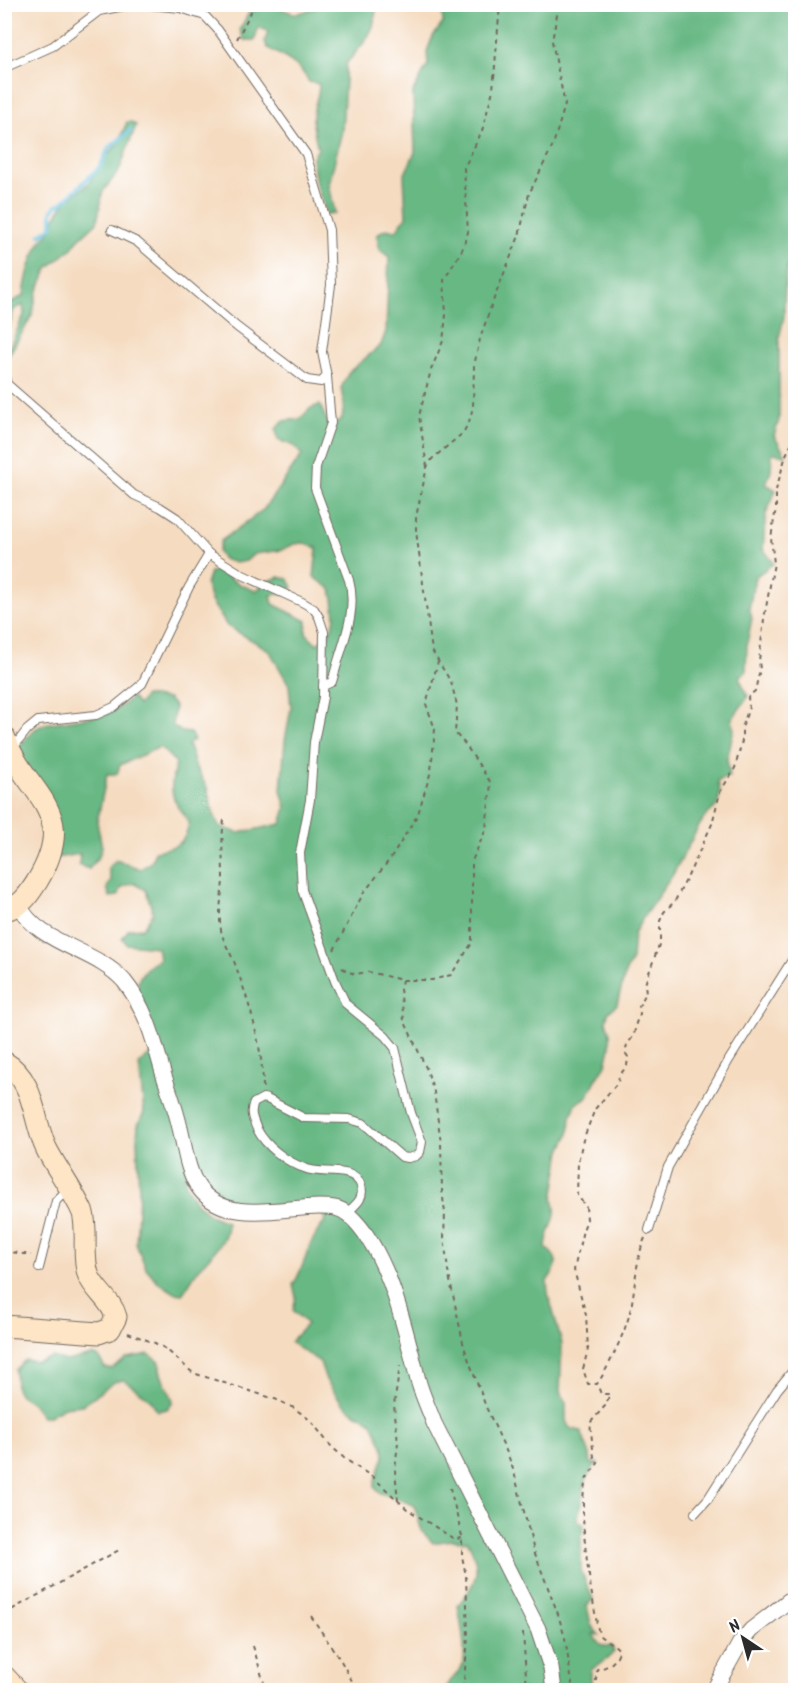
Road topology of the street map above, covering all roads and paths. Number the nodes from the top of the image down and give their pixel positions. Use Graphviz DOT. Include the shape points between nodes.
graph roads {
  1 [pos="134,4"];
  2 [pos="139,4"];
  3 [pos="255,4"];
  4 [pos="500,4"];
  5 [pos="559,4"];
  6 [pos="232,48"];
  7 [pos="4,68"];
  8 [pos="112,230"];
  9 [pos="4,373"];
  10 [pos="327,376"];
  11 [pos="795,429"];
  12 [pos="427,467"];
  13 [pos="209,554"];
  14 [pos="438,662"];
  15 [pos="323,686"];
  16 [pos="8,744"];
  17 [pos="224,820"];
  18 [pos="12,907"];
  19 [pos="795,954"];
  20 [pos="327,961"];
  21 [pos="402,980"];
  22 [pos="4,1062"];
  23 [pos="263,1098"];
  24 [pos="69,1188"];
  25 [pos="346,1213"];
  26 [pos="649,1230"];
  27 [pos="4,1251"];
  28 [pos="42,1257"];
  29 [pos="39,1268"];
  30 [pos="4,1326"];
  31 [pos="111,1327"];
  32 [pos="400,1365"];
  33 [pos="795,1367"];
  34 [pos="597,1384"];
  35 [pos="449,1484"];
  36 [pos="398,1502"];
  37 [pos="695,1513"];
  38 [pos="462,1538"];
  39 [pos="119,1550"];
  40 [pos="795,1595"];
  41 [pos="4,1614"];
  42 [pos="310,1616"];
  43 [pos="523,1630"];
  44 [pos="254,1646"];
  45 [pos="4,1676"];
  46 [pos="17,1690"];
  47 [pos="267,1690"];
  48 [pos="357,1690"];
  49 [pos="463,1690"];
  50 [pos="527,1690"];
  51 [pos="554,1690"];
  52 [pos="573,1690"];
  53 [pos="595,1690"];
  54 [pos="714,1690"];
  1 -- 7 [label="lane" via="99,11 53,46"];
  2 -- 6 [label="lane" via="181,8 205,16"];
  3 -- 6 [label="path"];
  4 -- 12 [label="path" via="493,90 482,130 464,168 468,232 444,280 443,341 419,416"];
  5 -- 12 [label="path" via="552,41 565,105 553,145 525,205 519,236 480,339 469,422"];
  6 -- 10 [label="lane" via="306,154 328,230 331,285 322,352"];
  8 -- 10 [label="lane" via="137,242 307,380 321,382"];
  9 -- 13 [label="lane" via="7,384 134,495 177,518"];
  10 -- 15 [label="lane" via="331,423 316,467 315,488 352,596 350,618 332,682"];
  11 -- 34 [label="path" via="776,490 771,538 774,563 762,629 760,669 755,690 748,697 735,768 720,792 712,824 688,876 660,921 660,942 645,984 634,1035 625,1053 627,1066 595,1109 582,1140 576,1180 577,1195 586,1207 587,1220 574,1270 586,1315 588,1349 583,1369 588,1384"];
  12 -- 14 [label="path" via="416,531 432,651"];
  13 -- 15 [label="lane" via="316,612 324,632"];
  13 -- 16 [label="lane" via="142,684 114,707 96,715 38,721"];
  14 -- 20 [label="path" via="426,704 435,729 431,771 418,814 363,894"];
  14 -- 21 [label="path" via="451,682 457,705 455,733 491,783 486,829 472,861 472,943 451,975 432,980"];
  15 -- 20 [label="lane" via="300,868 305,901"];
  16 -- 18 [label="street" via="48,808 54,828 47,862 33,888"];
  17 -- 23 [label="path" via="221,932 248,1000 260,1048"];
  18 -- 25 [label="street" via="39,928 108,967 137,1000 152,1032 191,1171 203,1193 218,1204 238,1210 332,1207"];
  19 -- 26 [label="lane" via="668,1167"];
  20 -- 21 [label="path" via="354,974 369,972"];
  20 -- 23 [label="lane" via="346,1004 395,1048 422,1142 420,1152 412,1158 402,1157 356,1120 304,1118"];
  21 -- 52 [label="path" via="404,1020 434,1092 441,1143 448,1271 464,1347 514,1472 534,1551 565,1638"];
  22 -- 24 [label="street" via="27,1087 45,1145"];
  23 -- 25 [label="lane" via="254,1103 251,1113 259,1133 282,1156 306,1169 346,1173 357,1179 362,1195"];
  24 -- 28 [label="lane" via="56,1201"];
  24 -- 31 [label="street" via="84,1217 89,1276 115,1314"];
  25 -- 51 [label="street" via="365,1234 382,1266 401,1312 423,1396 461,1480 538,1629"];
  26 -- 34 [label="path" via="641,1248 630,1313"];
  27 -- 28 [label="path"];
  28 -- 29 [label="lane"];
  30 -- 31 [label="street" via="91,1333"];
  31 -- 36 [label="path" via="166,1349 193,1373 294,1408 345,1459 381,1484"];
  32 -- 36 [label="path" via="394,1405"];
  33 -- 37 [label="lane"];
  34 -- 53 [label="path" via="601,1394 610,1394 590,1423 598,1463 587,1479 584,1525 600,1635 619,1650 612,1663 597,1669"];
  35 -- 38 [label="path"];
  36 -- 38 [label="path" via="455,1539"];
  38 -- 49 [label="path" via="468,1638"];
  39 -- 41 [label="path"];
  40 -- 54 [label="street" via="751,1630"];
  42 -- 48 [label="path"];
  43 -- 50 [label="path"];
  44 -- 47 [label="path"];
  45 -- 46 [label="street"];
}
